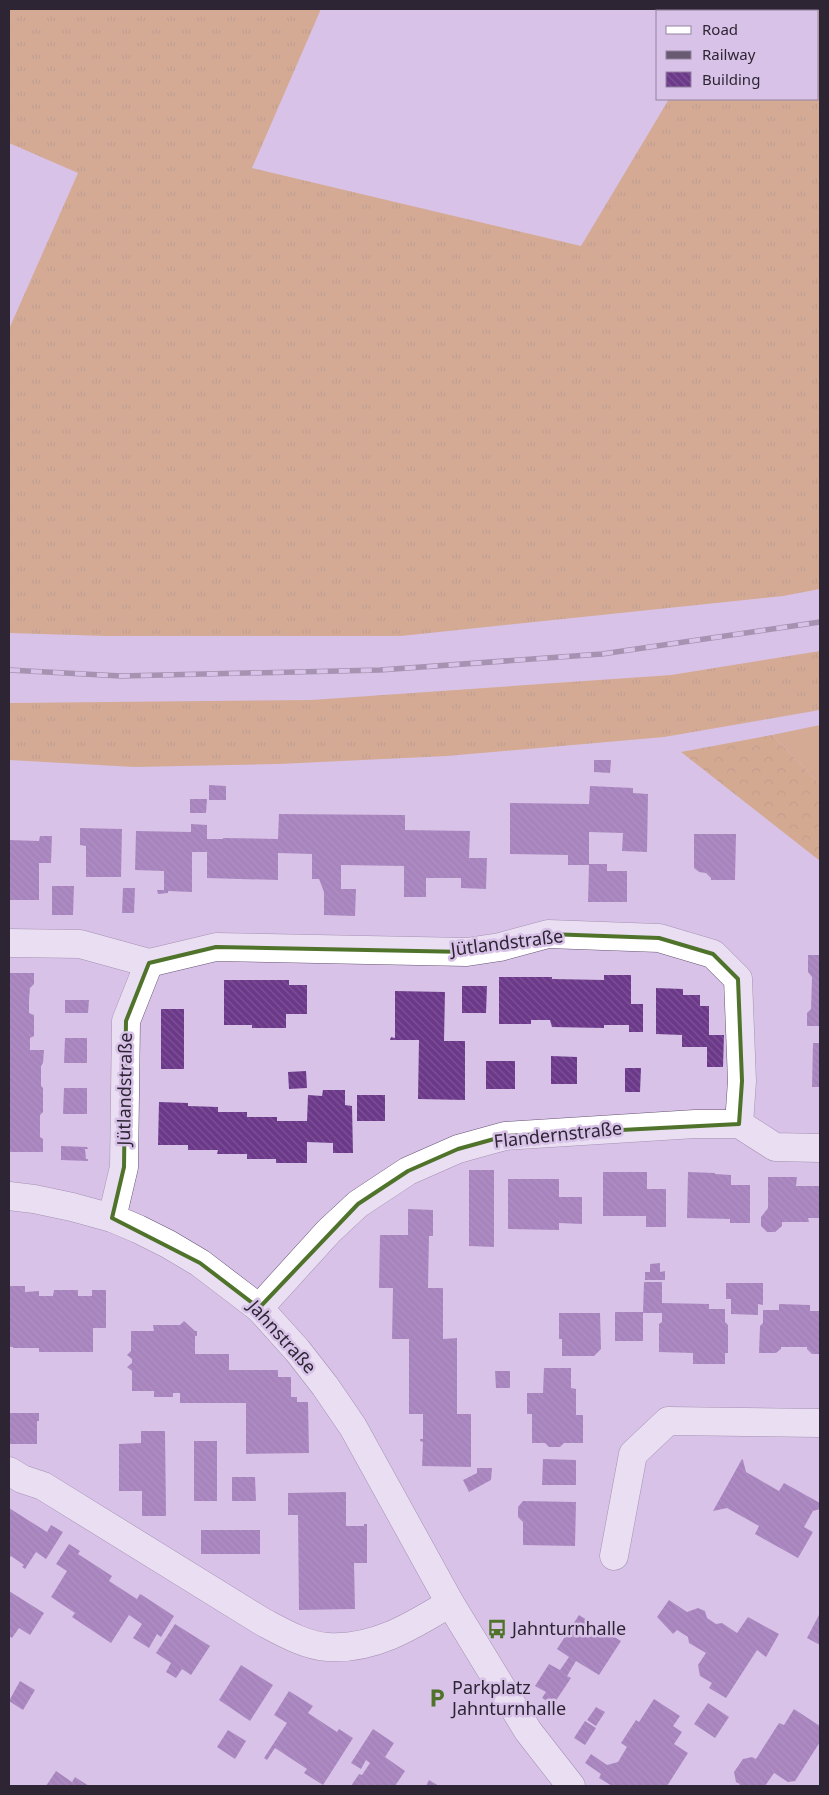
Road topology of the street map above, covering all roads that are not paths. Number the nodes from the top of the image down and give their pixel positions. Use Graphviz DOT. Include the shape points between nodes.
graph roads {
  1 [pos="9,943"];
  2 [pos="149,963"];
  3 [pos="738,1124"];
  4 [pos="820,1148"];
  5 [pos="9,1196"];
  6 [pos="112,1218"];
  7 [pos="259,1308"];
  8 [pos="820,1423"];
  9 [pos="9,1471"];
  10 [pos="614,1556"];
  11 [pos="450,1603"];
  12 [pos="571,1786"];
  1 -- 2 [label="street, Jütlandstraße" via="80,944"];
  2 -- 3 [label="street, Jütlandstraße" via="216,948 467,952 548,934 659,938 713,954 738,979 742,1081"];
  2 -- 6 [label="street, Jütlandstraße" via="126,1021 124,1167"];
  3 -- 4 [label="street" via="775,1147"];
  3 -- 7 [label="street, Flandernstraße" via="505,1136 458,1149 408,1171 358,1204"];
  5 -- 6 [label="street, Jahnstraße"];
  6 -- 7 [label="street, Jahnstraße" via="192,1258"];
  7 -- 11 [label="street, Jahnstraße" via="314,1371 353,1427"];
  8 -- 10 [label="street" via="668,1421 633,1454"];
  9 -- 11 [label="street" via="43,1486 263,1622 303,1641 327,1648 362,1646 395,1635"];
  11 -- 12 [label="street, Jahnstraße" via="528,1731"];
}
